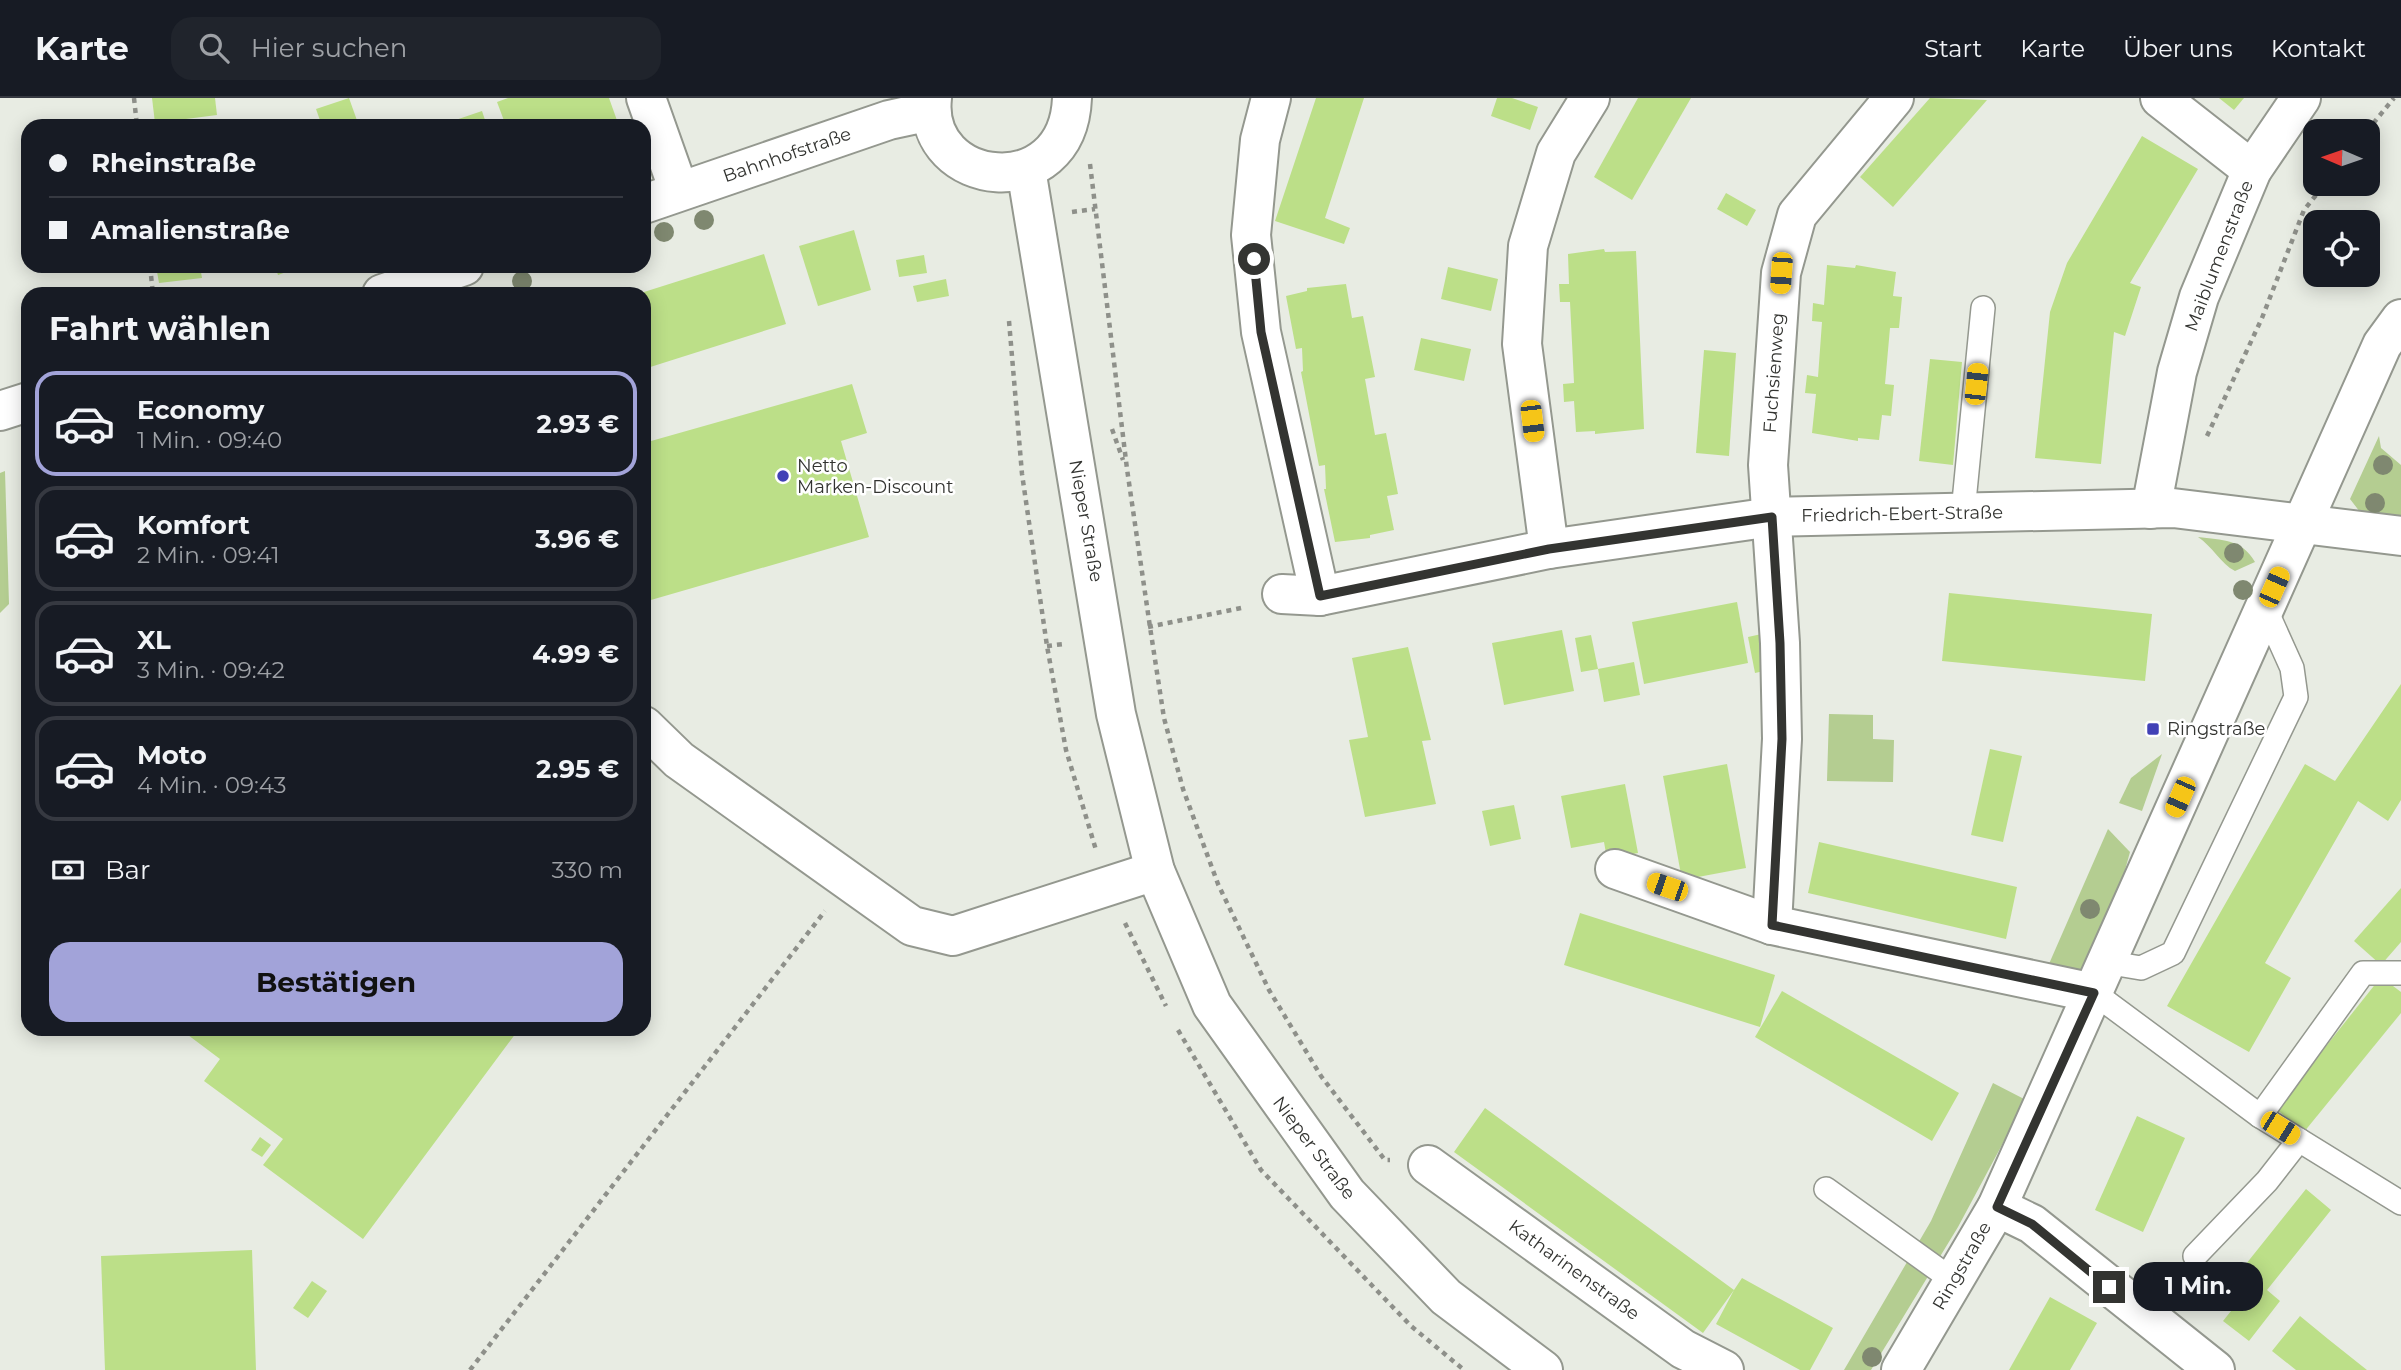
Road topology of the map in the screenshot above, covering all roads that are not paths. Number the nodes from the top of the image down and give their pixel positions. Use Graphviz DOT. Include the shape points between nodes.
graph roads {
  1 [pos="646,98"];
  2 [pos="1072,98"];
  3 [pos="1271,98"];
  4 [pos="1590,98"];
  5 [pos="1894,98"];
  6 [pos="2160,98"];
  7 [pos="2301,98"];
  8 [pos="931,104"];
  9 [pos="649,119"];
  10 [pos="651,129"];
  11 [pos="1026,169"];
  12 [pos="2252,170"];
  13 [pos="662,197"];
  14 [pos="444,273"];
  15 [pos="402,287"];
  16 [pos="1983,308"];
  17 [pos="2401,319"];
  18 [pos="21,404"];
  19 [pos="0,411"];
  20 [pos="2151,509"];
  21 [pos="1963,512"];
  22 [pos="1772,517"];
  23 [pos="2302,524"];
  24 [pos="2401,536"];
  25 [pos="1549,549"];
  26 [pos="1282,594"];
  27 [pos="1320,596"];
  28 [pos="2265,608"];
  29 [pos="651,733"];
  30 [pos="1615,869"];
  31 [pos="1155,872"];
  32 [pos="1772,925"];
  33 [pos="2401,973"];
  34 [pos="2100,977"];
  35 [pos="2260,1116"];
  36 [pos="2299,1140"];
  37 [pos="1428,1165"];
  38 [pos="1826,1189"];
  39 [pos="2401,1203"];
  40 [pos="1997,1207"];
  41 [pos="2195,1256"];
  42 [pos="1954,1281"];
  43 [pos="1543,1370"];
  44 [pos="1724,1370"];
  45 [pos="1901,1370"];
  46 [pos="2215,1370"];
  1 -- 9 [label="street"];
  2 -- 11 [label="street" via="1063,139 1047,157"];
  3 -- 27 [label="street" via="1260,140 1251,235 1261,332"];
  4 -- 25 [label="street" via="1556,153 1528,246 1522,344"];
  5 -- 22 [label="street, Fuchsienweg" via="1797,215 1781,273 1768,465"];
  6 -- 12 [label="street"];
  7 -- 12 [label="street, Maiblumenstraße"];
  8 -- 11 [label="street" via="940,138 956,157 978,170 1004,173"];
  8 -- 13 [label="street, Bahnhofstraße"];
  10 -- 13 [label="street"];
  11 -- 31 [label="street, Nieper Straße" via="1116,714"];
  12 -- 20 [label="street, Maiblumenstraße" via="2199,297 2177,372"];
  14 -- 15 [label="street"];
  16 -- 21 [label="lane"];
  17 -- 23 [label="street, Ringstraße" via="2382,345"];
  18 -- 19 [label="street"];
  20 -- 21 [label="street, Friedrich-Ebert-Straße"];
  20 -- 23 [label="street, Friedrich-Ebert-Straße"];
  21 -- 22 [label="street, Friedrich-Ebert-Straße"];
  22 -- 25 [label="street, Friedrich-Ebert-Straße"];
  22 -- 32 [label="street, Fuchsienweg" via="1782,739"];
  23 -- 24 [label="street, Friedrich-Ebert-Straße"];
  23 -- 28 [label="street, Ringstraße"];
  25 -- 27 [label="street, Friedrich-Ebert-Straße"];
  26 -- 27 [label="street, Friedrich-Ebert-Straße"];
  28 -- 34 [label="street, Ringstraße"];
  28 -- 34 [label="lane" via="2292,668 2296,697 2172,953 2141,968"];
  29 -- 31 [label="street" via="679,760 912,926 953,936"];
  30 -- 32 [label="street"];
  31 -- 43 [label="street, Nieper Straße" via="1212,1005 1347,1195 1446,1297"];
  32 -- 34 [label="street"];
  33 -- 35 [label="lane" via="2363,973"];
  34 -- 35 [label="lane"];
  34 -- 40 [label="street, Ringstraße"];
  35 -- 36 [label="lane"];
  36 -- 39 [label="lane"];
  36 -- 41 [label="lane" via="2267,1181"];
  37 -- 44 [label="street, Katharinenstraße" via="1683,1349"];
  38 -- 42 [label="lane"];
  40 -- 42 [label="street, Ringstraße"];
  40 -- 46 [label="street" via="2032,1224"];
  42 -- 45 [label="street, Ringstraße"];
}
